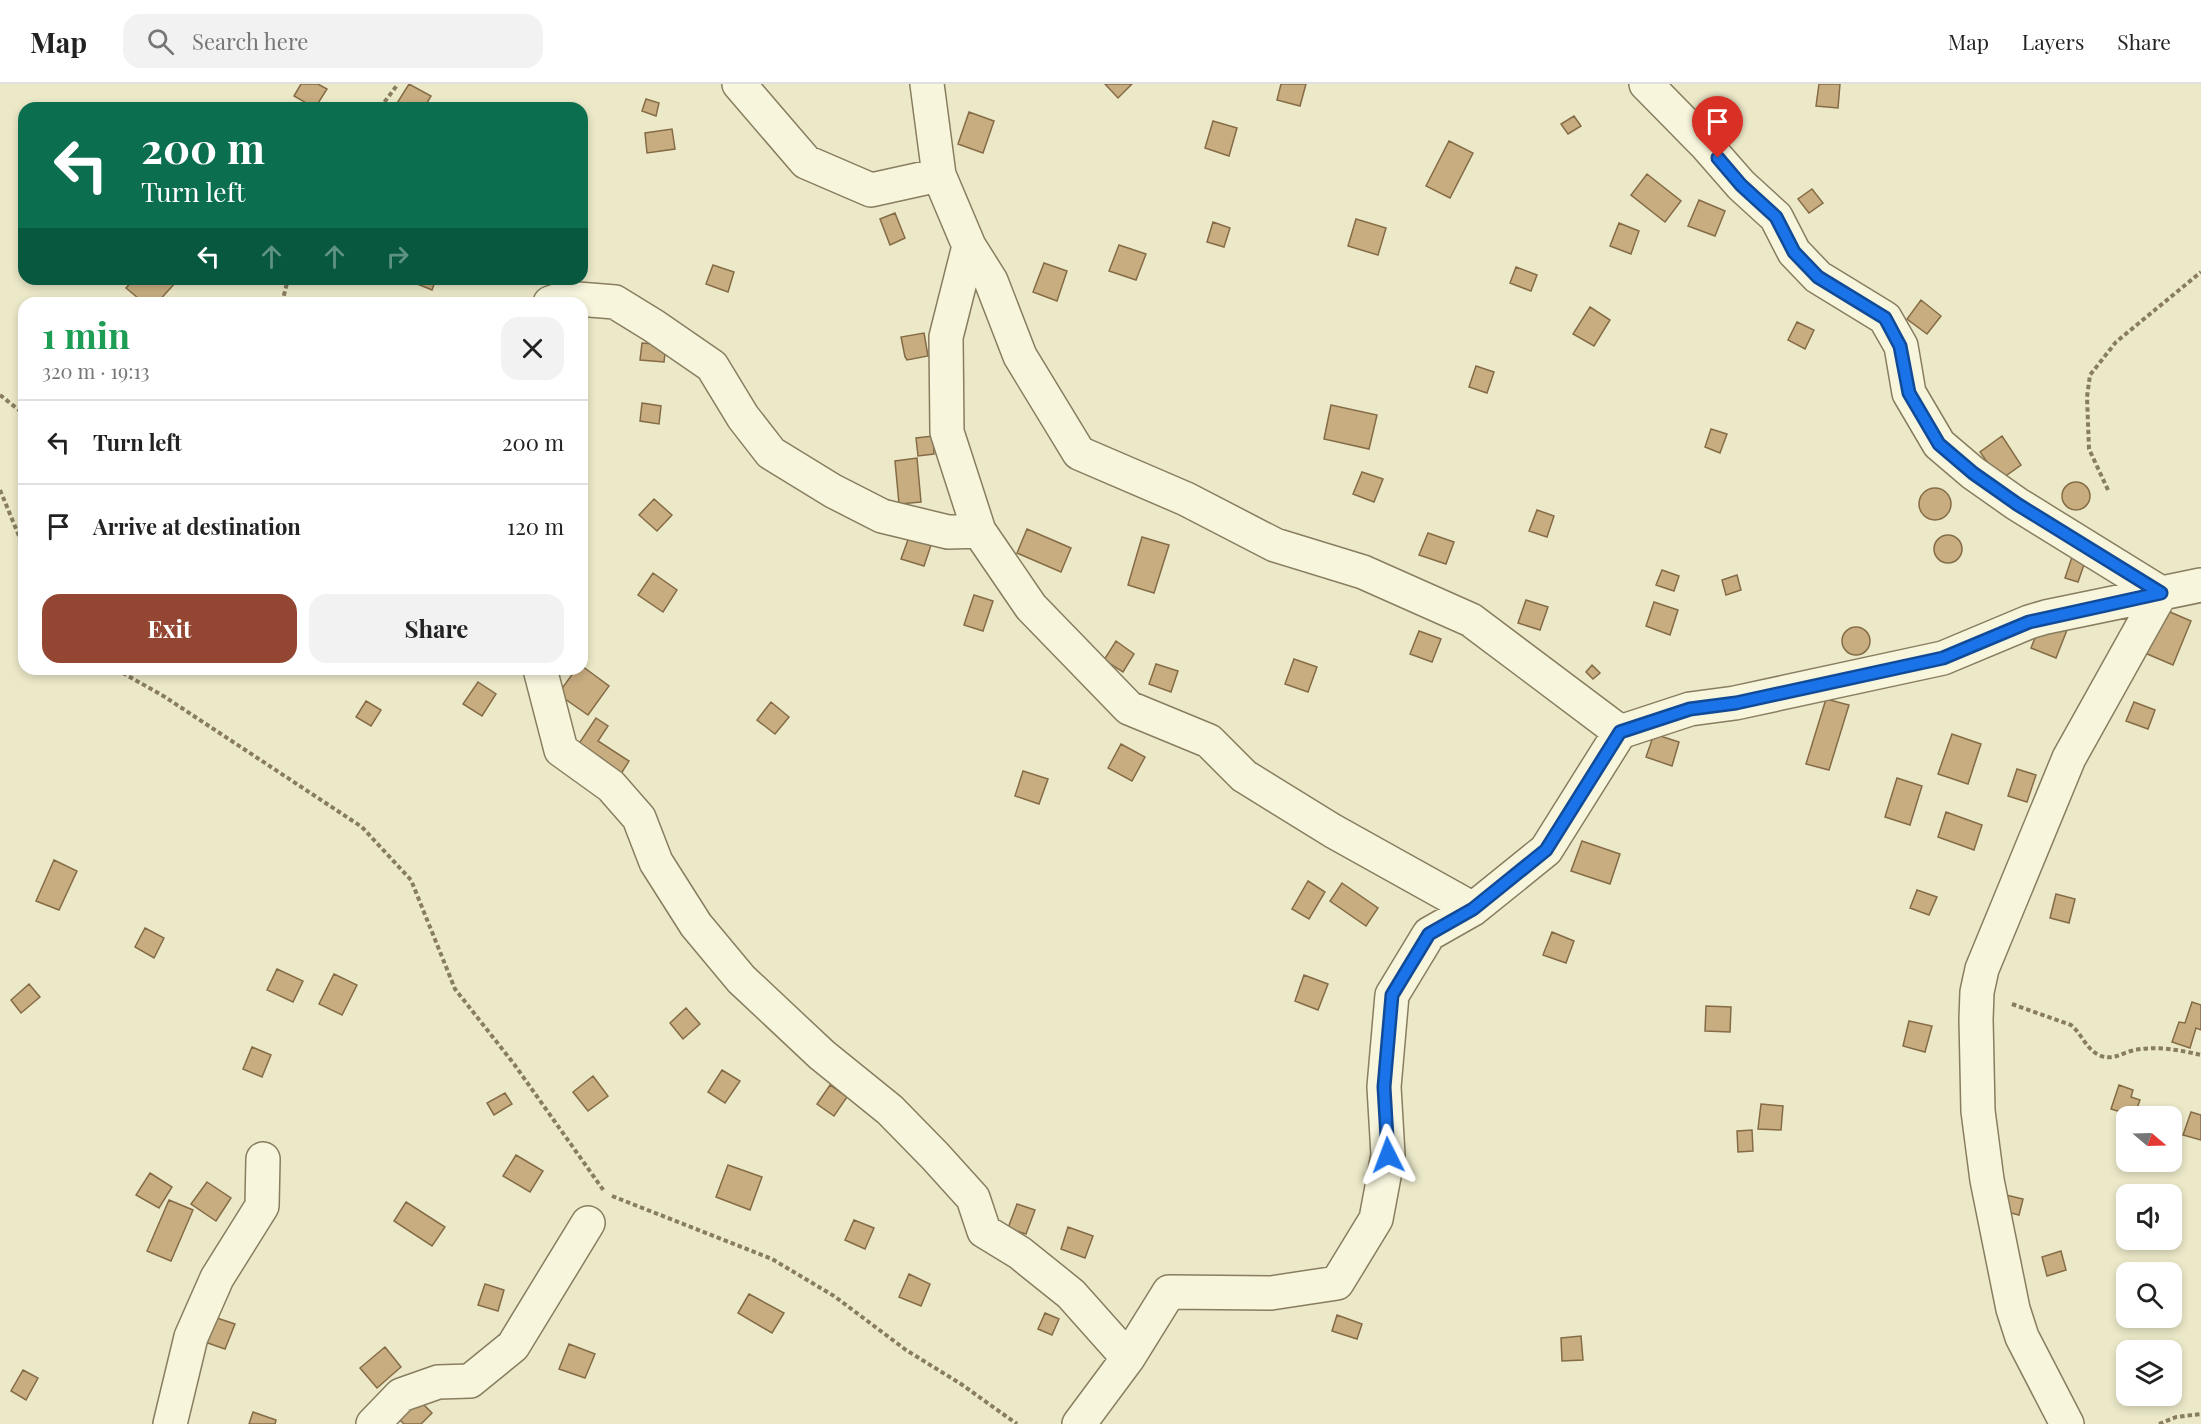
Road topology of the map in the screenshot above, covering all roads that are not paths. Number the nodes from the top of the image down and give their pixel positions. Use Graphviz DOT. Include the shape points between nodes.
graph roads {
  1 [pos="739,84"];
  2 [pos="927,84"];
  3 [pos="1646,84"];
  4 [pos="939,175"];
  5 [pos="969,246"];
  6 [pos="588,300"];
  7 [pos="979,531"];
  8 [pos="2188,591"];
  9 [pos="542,675"];
  10 [pos="1620,732"];
  11 [pos="1473,909"];
  12 [pos="263,1159"];
  13 [pos="588,1223"];
  14 [pos="1128,1358"];
  15 [pos="170,1424"];
  16 [pos="373,1424"];
  17 [pos="1079,1424"];
  18 [pos="2067,1424"];
  1 -- 4 [label="street" via="806,162 871,190"];
  2 -- 4 [label="street"];
  3 -- 8 [label="street" via="1776,217 1794,252 1818,277 1885,318 1900,346 1909,393 1939,444 2017,504"];
  4 -- 5 [label="street"];
  5 -- 7 [label="street" via="946,337 946,432"];
  5 -- 10 [label="street" via="991,281 1020,356 1079,453 1186,499 1275,545 1363,572 1471,620"];
  6 -- 7 [label="street" via="615,302 712,366 771,453 833,491 882,516 948,532"];
  7 -- 11 [label="street" via="1031,607 1129,708 1209,741 1244,776"];
  8 -- 10 [label="street" via="2038,619 1943,658 1736,703 1690,709"];
  8 -- 18 [label="street" via="2069,758 1982,969 1977,992 1978,1111 1987,1180 2013,1310 2022,1337"];
  9 -- 14 [label="street" via="561,750 611,786 639,818 656,862 690,916 741,980 822,1055 890,1110 973,1198 984,1231 1020,1253 1071,1294"];
  10 -- 11 [label="street" via="1546,850"];
  11 -- 14 [label="street" via="1429,934 1392,995 1384,1087 1388,1155 1378,1209 1376,1219 1337,1283 1271,1293 1169,1292"];
  12 -- 15 [label="street" via="262,1206 217,1278 191,1337"];
  13 -- 16 [label="street" via="513,1346 470,1381 438,1382 401,1395"];
  14 -- 17 [label="street"];
}
